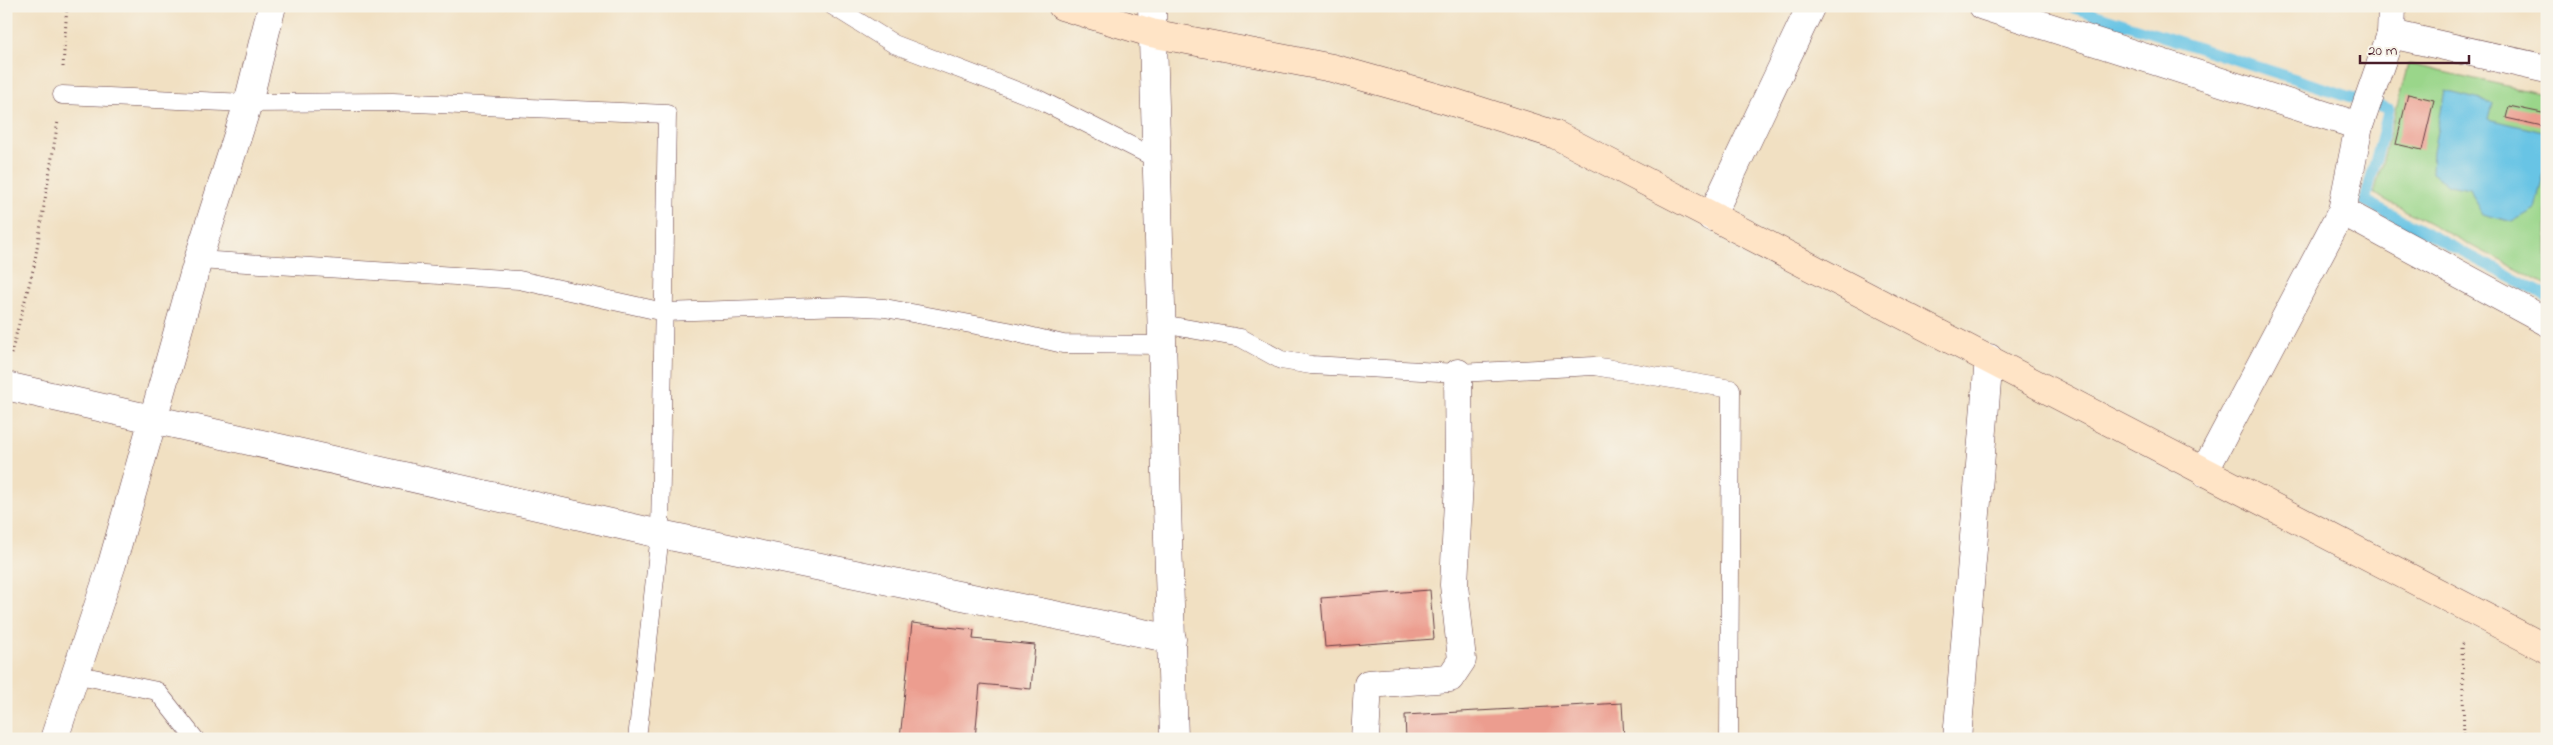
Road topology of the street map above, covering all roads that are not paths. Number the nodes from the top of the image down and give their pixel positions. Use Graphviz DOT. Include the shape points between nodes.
graph roads {
  1 [pos="272,6"];
  2 [pos="833,6"];
  3 [pos="1062,6"];
  4 [pos="1152,6"];
  5 [pos="1810,6"];
  6 [pos="1983,6"];
  7 [pos="2392,6"];
  8 [pos="1152,34"];
  9 [pos="2391,34"];
  10 [pos="2547,69"];
  11 [pos="62,96"];
  12 [pos="248,103"];
  13 [pos="2359,126"];
  14 [pos="1157,159"];
  15 [pos="2342,211"];
  16 [pos="1711,216"];
  17 [pos="198,260"];
  18 [pos="664,312"];
  19 [pos="2547,322"];
  20 [pos="1162,335"];
  21 [pos="1989,358"];
  22 [pos="1458,373"];
  23 [pos="6,386"];
  24 [pos="153,420"];
  25 [pos="2204,472"];
  26 [pos="660,534"];
  27 [pos="1172,639"];
  28 [pos="2547,649"];
  29 [pos="74,674"];
  30 [pos="54,739"];
  31 [pos="195,739"];
  32 [pos="637,739"];
  33 [pos="1174,739"];
  34 [pos="1366,739"];
  35 [pos="1729,739"];
  36 [pos="1957,739"];
  1 -- 12 [label="street"];
  2 -- 14 [label="lane" via="894,44 1038,99"];
  3 -- 8 [label="street"];
  4 -- 8 [label="street"];
  5 -- 16 [label="street"];
  6 -- 13 [label="street"];
  7 -- 9 [label="street"];
  8 -- 14 [label="street"];
  8 -- 16 [label="street" via="1332,68 1556,135"];
  9 -- 10 [label="street"];
  9 -- 13 [label="street"];
  11 -- 12 [label="lane"];
  12 -- 17 [label="street"];
  12 -- 18 [label="lane" via="393,102 667,114"];
  13 -- 15 [label="street"];
  14 -- 20 [label="street"];
  15 -- 19 [label="street"];
  15 -- 25 [label="street"];
  16 -- 21 [label="street"];
  17 -- 18 [label="lane" via="519,280"];
  17 -- 24 [label="street"];
  18 -- 20 [label="lane" via="844,306 885,308 1063,344"];
  18 -- 26 [label="lane"];
  20 -- 22 [label="lane" via="1240,338 1281,360 1311,365"];
  20 -- 27 [label="street"];
  21 -- 25 [label="street"];
  21 -- 36 [label="street"];
  22 -- 34 [label="street" via="1459,478 1454,584 1462,660 1450,678 1368,684"];
  22 -- 35 [label="lane" via="1594,366 1731,389"];
  23 -- 24 [label="street"];
  24 -- 26 [label="street"];
  24 -- 29 [label="street" via="112,564"];
  25 -- 28 [label="street"];
  26 -- 27 [label="street"];
  26 -- 32 [label="lane"];
  27 -- 33 [label="street"];
  29 -- 30 [label="street"];
  29 -- 31 [label="lane" via="157,690"];
}
